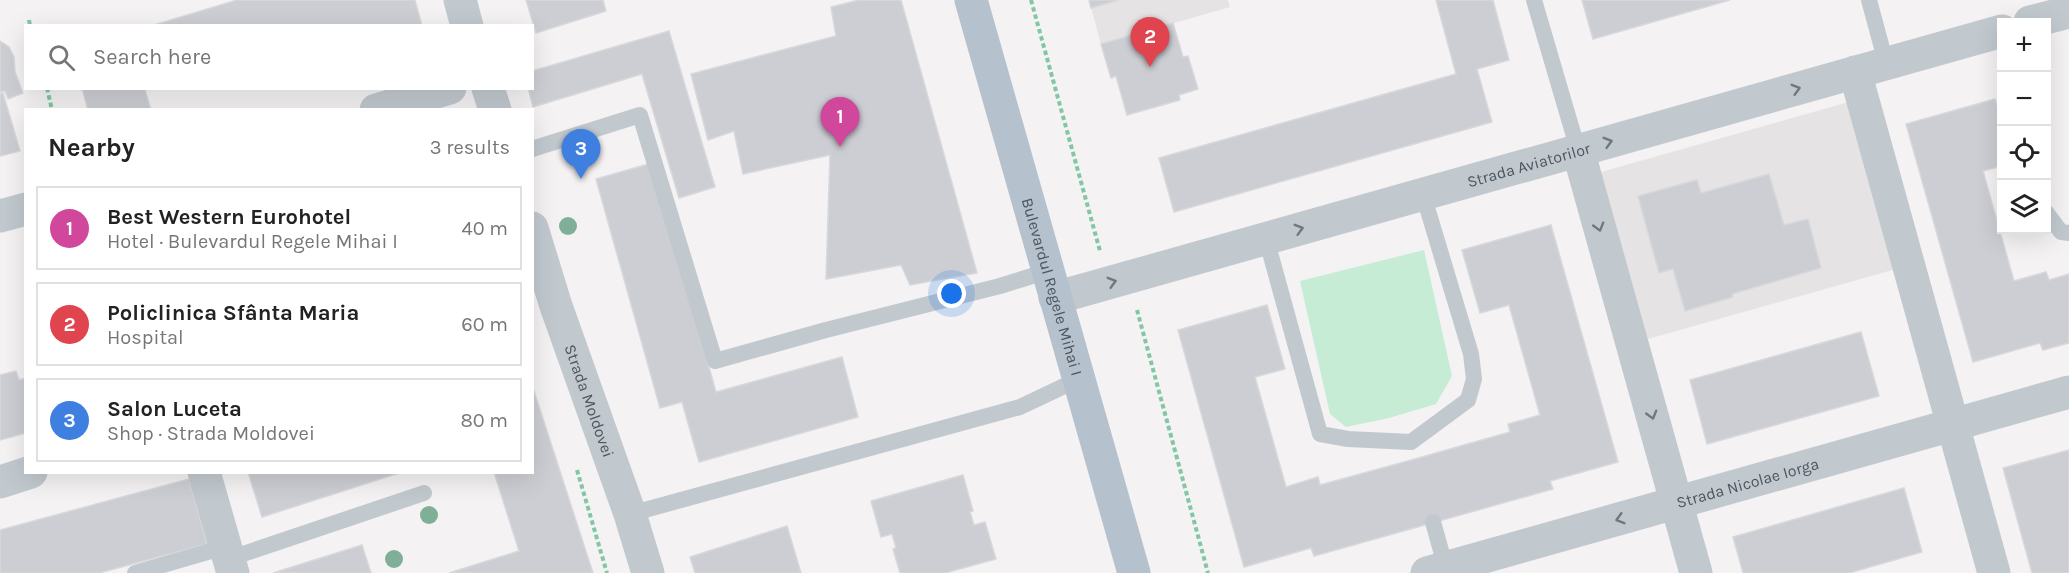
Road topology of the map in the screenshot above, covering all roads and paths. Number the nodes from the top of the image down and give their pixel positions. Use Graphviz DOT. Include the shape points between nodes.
graph roads {
  1 [pos="459,0"];
  2 [pos="971,0"];
  3 [pos="1534,0"];
  4 [pos="1869,0"];
  5 [pos="2069,12"];
  6 [pos="2046,18"];
  7 [pos="29,20"];
  8 [pos="30,24"];
  9 [pos="466,24"];
  10 [pos="1997,36"];
  11 [pos="1886,63"];
  12 [pos="1855,72"];
  13 [pos="47,90"];
  14 [pos="443,90"];
  15 [pos="489,90"];
  16 [pos="52,108"];
  17 [pos="383,108"];
  18 [pos="494,108"];
  19 [pos="534,148"];
  20 [pos="1578,150"];
  21 [pos="1423,194"];
  22 [pos="24,210"];
  23 [pos="0,216"];
  24 [pos="2051,219"];
  25 [pos="2069,233"];
  26 [pos="1266,238"];
  27 [pos="534,242"];
  28 [pos="1052,285"];
  29 [pos="544,310"];
  30 [pos="1079,379"];
  31 [pos="2069,392"];
  32 [pos="1953,425"];
  33 [pos="26,474"];
  34 [pos="205,474"];
  35 [pos="0,483"];
  36 [pos="424,493"];
  37 [pos="1676,503"];
  38 [pos="630,514"];
  39 [pos="1433,522"];
  40 [pos="229,559"];
  41 [pos="1440,571"];
  42 [pos="135,573"];
  43 [pos="648,573"];
  44 [pos="1134,573"];
  45 [pos="1696,573"];
  46 [pos="1994,573"];
  1 -- 9 [label="street"];
  2 -- 28 [label="main road, Bulevardul Regele Mihai I"];
  3 -- 20 [label="lane"];
  4 -- 11 [label="lane"];
  5 -- 6 [label="street"];
  7 -- 8 [label="path"];
  10 -- 11 [label="street, Strada Aviatorilor"];
  11 -- 12 [label="street, Strada Aviatorilor"];
  20 -- 12 [label="street, Strada Aviatorilor, one-way"];
  12 -- 32 [label="street"];
  13 -- 16 [label="path"];
  14 -- 17 [label="street"];
  15 -- 18 [label="street"];
  19 -- 28 [label="lane" via="640,115 715,361 1000,286"];
  20 -- 21 [label="street, Strada Aviatorilor"];
  20 -- 37 [label="street, one-way"];
  26 -- 21 [label="street, Strada Aviatorilor, one-way"];
  21 -- 26 [label="lane" via="1471,354 1474,379 1468,400 1413,450 1320,434"];
  22 -- 23 [label="street"];
  24 -- 25 [label="lane" via="2061,232"];
  28 -- 26 [label="street, Strada Aviatorilor, one-way"];
  27 -- 29 [label="street, Strada Moldovei"];
  28 -- 30 [label="main road, Bulevardul Regele Mihai I"];
  29 -- 38 [label="street, Strada Moldovei"];
  30 -- 38 [label="lane" via="1020,407"];
  30 -- 44 [label="main road, Bulevardul Regele Mihai I"];
  31 -- 32 [label="street, Strada Nicolae Iorga"];
  32 -- 37 [label="street, Strada Nicolae Iorga"];
  32 -- 46 [label="street"];
  33 -- 35 [label="street"];
  34 -- 40 [label="street"];
  36 -- 40 [label="lane"];
  37 -- 41 [label="street, Strada Nicolae Iorga, one-way"];
  37 -- 45 [label="street"];
  38 -- 43 [label="street, Strada Moldovei"];
  39 -- 41 [label="lane"];
  40 -- 42 [label="lane"];
}
